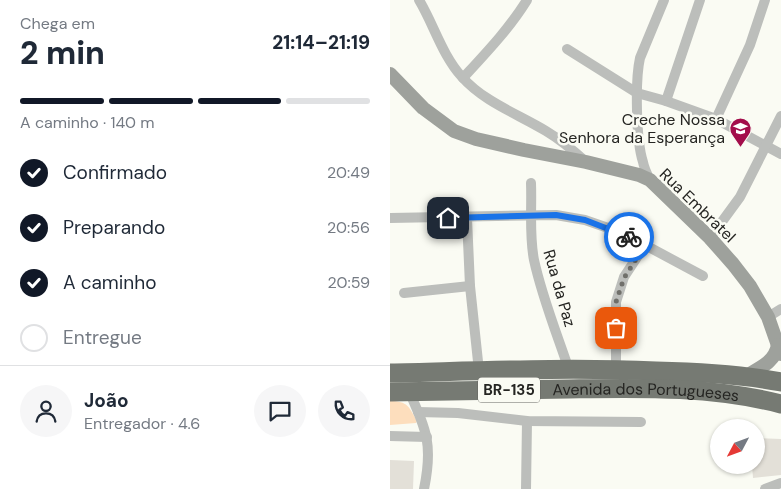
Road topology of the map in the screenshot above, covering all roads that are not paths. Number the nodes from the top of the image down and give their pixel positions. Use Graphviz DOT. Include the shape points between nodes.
graph roads {
  1 [pos="419,0"];
  2 [pos="526,0"];
  3 [pos="664,0"];
  4 [pos="700,0"];
  5 [pos="765,0"];
  6 [pos="567,49"];
  7 [pos="390,74"];
  8 [pos="463,78"];
  9 [pos="637,93"];
  10 [pos="666,101"];
  11 [pos="781,116"];
  12 [pos="716,119"];
  13 [pos="766,145"];
  14 [pos="781,154"];
  15 [pos="586,162"];
  16 [pos="650,180"];
  17 [pos="532,183"];
  18 [pos="532,216"];
  19 [pos="390,218"];
  20 [pos="467,218"];
  21 [pos="710,238"];
  22 [pos="645,245"];
  23 [pos="703,276"];
  24 [pos="470,286"];
  25 [pos="404,293"];
  26 [pos="781,310"];
  27 [pos="768,317"];
  28 [pos="780,350"];
  29 [pos="616,369"];
  30 [pos="569,370"];
  31 [pos="533,371"];
  32 [pos="480,372"];
  33 [pos="390,373"];
  34 [pos="746,376"];
  35 [pos="781,382"];
  36 [pos="450,391"];
  37 [pos="390,392"];
  38 [pos="409,392"];
  39 [pos="781,404"];
  40 [pos="418,412"];
  41 [pos="527,421"];
  42 [pos="641,422"];
  43 [pos="390,436"];
  44 [pos="427,437"];
  45 [pos="781,483"];
  46 [pos="424,489"];
  47 [pos="526,489"];
  48 [pos="765,489"];
  1 -- 8 [label="street" via="447,56"];
  2 -- 8 [label="street" via="499,40"];
  3 -- 9 [label="street" via="640,58"];
  4 -- 10 [label="street"];
  5 -- 12 [label="street" via="750,45"];
  6 -- 9 [label="street"];
  7 -- 15 [label="street, Rua Embratel" via="423,108 454,131 476,139"];
  8 -- 15 [label="street" via="486,96 572,148"];
  9 -- 10 [label="street"];
  9 -- 16 [label="street" via="642,162"];
  10 -- 12 [label="street"];
  11 -- 13 [label="street"];
  12 -- 13 [label="street"];
  13 -- 14 [label="street"];
  13 -- 21 [label="street" via="740,197"];
  15 -- 16 [label="street, Rua Embratel"];
  16 -- 21 [label="street, Rua Embratel"];
  17 -- 18 [label="street, Rua da Paz"];
  18 -- 20 [label="street"];
  18 -- 22 [label="street" via="556,215 585,220"];
  18 -- 30 [label="street, Rua da Paz" via="534,259"];
  19 -- 20 [label="street"];
  20 -- 24 [label="street"];
  21 -- 27 [label="street, Rua Embratel" via="739,271"];
  22 -- 23 [label="street"];
  22 -- 29 [label="street" via="624,278 616,302"];
  24 -- 25 [label="street"];
  24 -- 32 [label="street"];
  26 -- 27 [label="street"];
  27 -- 28 [label="street, Rua Embratel"];
  28 -- 34 [label="street, Rua Embratel" via="762,368"];
  29 -- 30 [label="highway, Avenida dos Portugueses / BR-135"];
  29 -- 34 [label="highway, Avenida dos Portugueses / BR-135"];
  30 -- 31 [label="highway, Avenida dos Portugueses / BR-135"];
  31 -- 32 [label="highway, Avenida dos Portugueses / BR-135"];
  31 -- 36 [label="highway" via="536,380 530,385 474,385"];
  32 -- 33 [label="highway, Avenida dos Portugueses / BR-135"];
  34 -- 35 [label="highway, Avenida dos Portugueses / BR-135"];
  36 -- 38 [label="highway, Avenida dos Portugueses / BR-135"];
  36 -- 39 [label="highway, Avenida dos Portugueses / BR-135" via="683,389 727,393"];
  37 -- 38 [label="highway, Avenida dos Portugueses / BR-135"];
  38 -- 40 [label="street"];
  40 -- 41 [label="street"];
  40 -- 44 [label="street"];
  41 -- 42 [label="street"];
  41 -- 47 [label="street"];
  43 -- 44 [label="street"];
  44 -- 46 [label="street" via="428,467"];
  45 -- 48 [label="street"];
}
